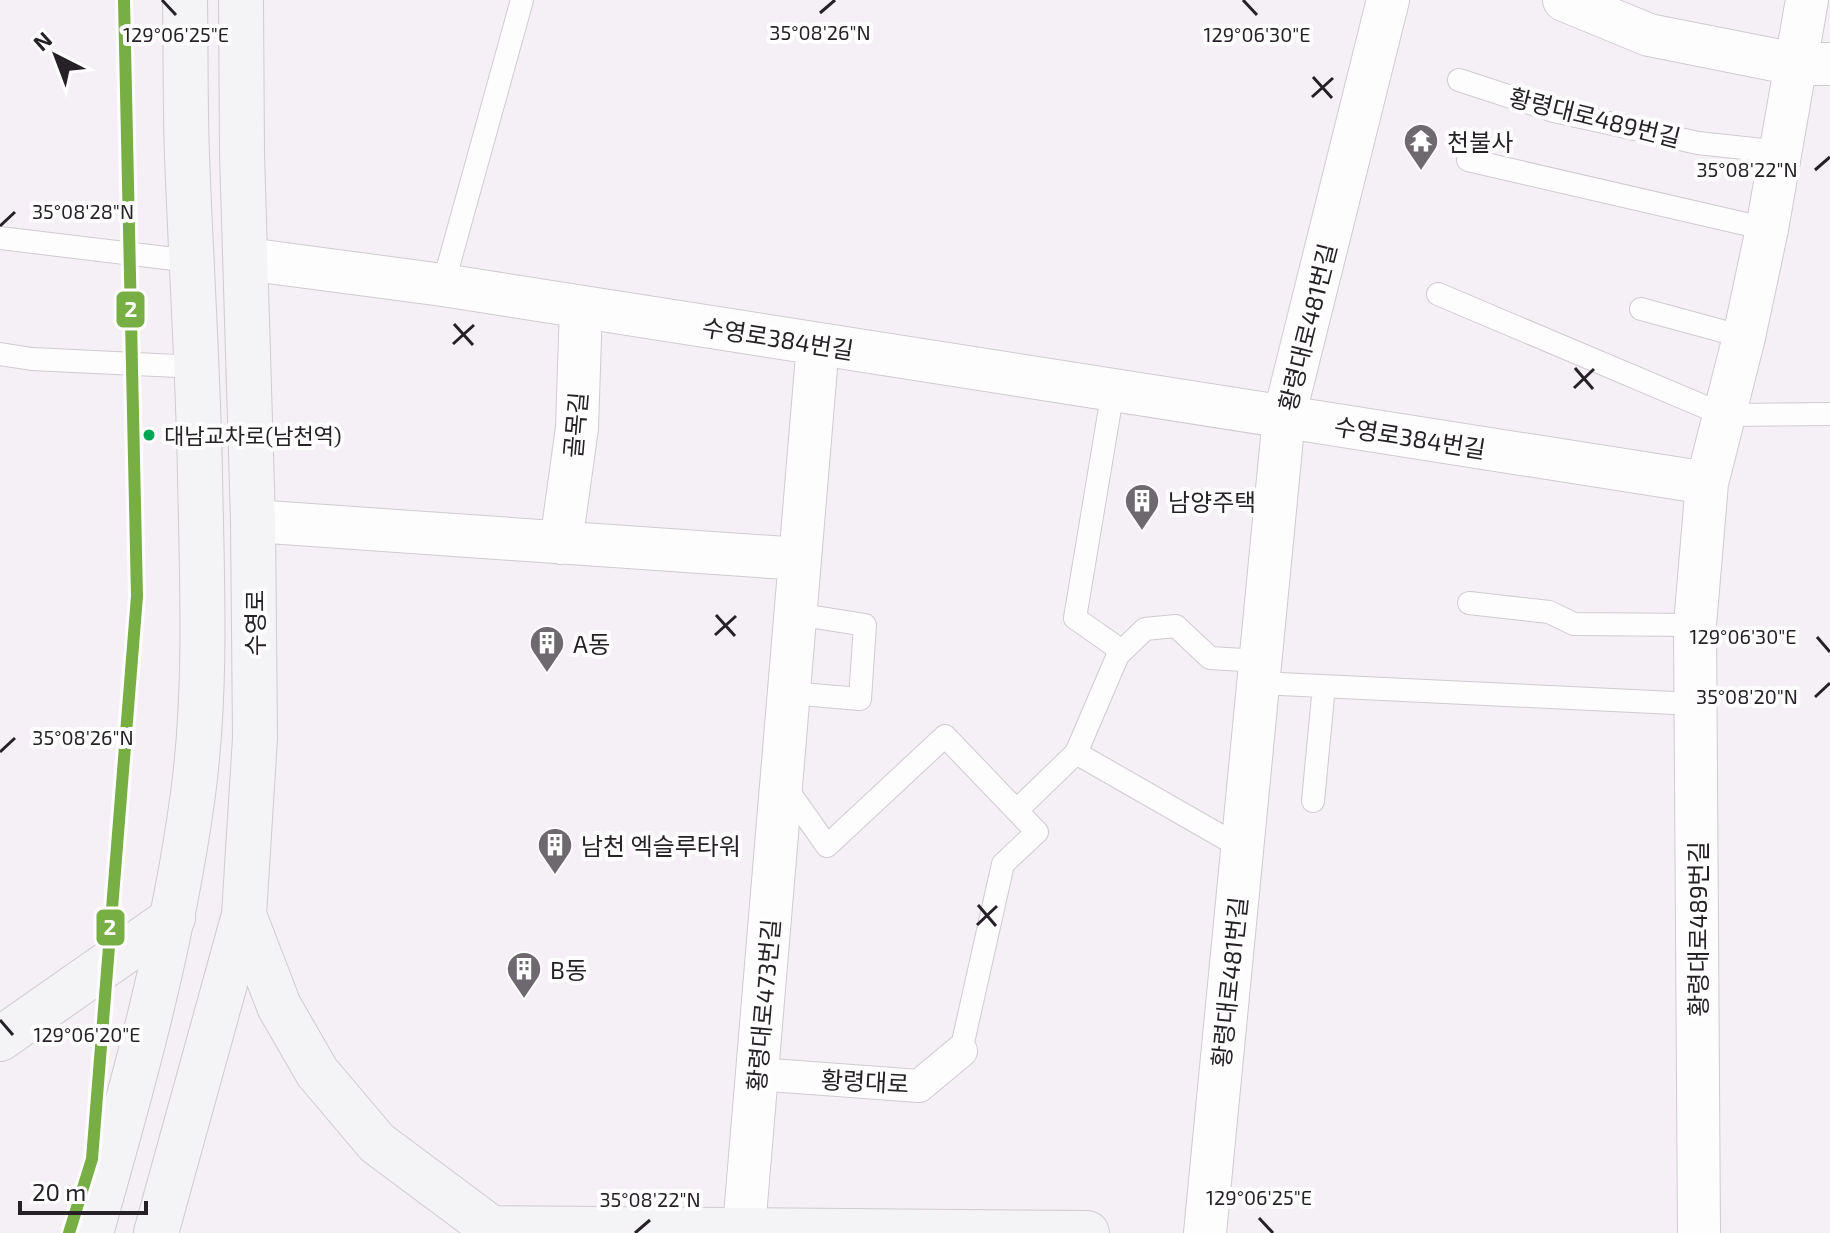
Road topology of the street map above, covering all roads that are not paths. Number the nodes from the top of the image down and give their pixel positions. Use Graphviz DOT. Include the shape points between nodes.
graph roads {
  1 [pos="185,0"];
  2 [pos="241,0"];
  3 [pos="522,0"];
  4 [pos="1388,0"];
  5 [pos="1564,0"];
  6 [pos="1807,0"];
  7 [pos="1812,64"];
  8 [pos="1459,80"];
  9 [pos="1781,152"];
  10 [pos="1468,160"];
  11 [pos="1767,229"];
  12 [pos="0,238"];
  13 [pos="246,259"];
  14 [pos="191,261"];
  15 [pos="443,285"];
  16 [pos="1438,294"];
  17 [pos="581,307"];
  18 [pos="1641,309"];
  19 [pos="1744,337"];
  20 [pos="818,344"];
  21 [pos="0,354"];
  22 [pos="198,367"];
  23 [pos="1113,390"];
  24 [pos="1830,414"];
  25 [pos="1724,415"];
  26 [pos="1284,417"];
  27 [pos="1707,483"];
  28 [pos="253,521"];
  29 [pos="561,543"];
  30 [pos="800,559"];
  31 [pos="1469,603"];
  32 [pos="796,614"];
  33 [pos="1695,625"];
  34 [pos="1122,651"];
  35 [pos="1259,672"];
  36 [pos="1324,686"];
  37 [pos="789,693"];
  38 [pos="1695,704"];
  39 [pos="1076,753"];
  40 [pos="781,781"];
  41 [pos="1313,801"];
  42 [pos="1017,810"];
  43 [pos="1234,844"];
  44 [pos="244,915"];
  45 [pos="173,918"];
  46 [pos="0,1039"];
  47 [pos="961,1051"];
  48 [pos="757,1074"];
  49 [pos="744,1228"];
  50 [pos="473,1230"];
  51 [pos="91,1233"];
  52 [pos="156,1233"];
  53 [pos="1087,1233"];
  54 [pos="1205,1233"];
  55 [pos="1699,1233"];
  1 -- 14 [label="main road"];
  2 -- 13 [label="main road, 수영로"];
  3 -- 15 [label="lane"];
  4 -- 26 [label="street, 황령대로481번길"];
  5 -- 7 [label="street" via="1649,35"];
  6 -- 7 [label="street, 황령대로489번길"];
  7 -- 9 [label="street, 황령대로489번길"];
  8 -- 9 [label="lane, 황령대로489번길" via="1554,111 1698,143"];
  9 -- 11 [label="street, 황령대로489번길"];
  10 -- 11 [label="lane"];
  11 -- 19 [label="street, 황령대로489번길"];
  12 -- 14 [label="lane"];
  13 -- 15 [label="street, 수영로384번길"];
  13 -- 28 [label="main road, 수영로"];
  14 -- 22 [label="main road"];
  15 -- 17 [label="street, 수영로384번길"];
  16 -- 25 [label="lane"];
  17 -- 20 [label="street, 수영로384번길"];
  17 -- 29 [label="street, 골목길" via="577,428"];
  18 -- 19 [label="lane"];
  19 -- 25 [label="street, 황령대로489번길"];
  20 -- 23 [label="street, 수영로384번길"];
  20 -- 30 [label="street, 황령대로473번길"];
  21 -- 22 [label="lane"];
  22 -- 45 [label="main road" via="200,711"];
  23 -- 26 [label="street, 수영로384번길"];
  23 -- 34 [label="lane" via="1075,618"];
  24 -- 25 [label="lane"];
  25 -- 27 [label="street, 황령대로489번길"];
  26 -- 27 [label="street, 수영로384번길"];
  26 -- 35 [label="street, 황령대로481번길"];
  27 -- 33 [label="street, 황령대로489번길"];
  28 -- 29 [label="street"];
  28 -- 44 [label="main road, 수영로" via="255,738"];
  29 -- 30 [label="street"];
  30 -- 32 [label="street, 황령대로473번길"];
  31 -- 33 [label="lane" via="1549,612 1574,624"];
  32 -- 37 [label="street, 황령대로473번길"];
  32 -- 37 [label="lane" via="865,625 860,699"];
  33 -- 38 [label="street, 황령대로489번길"];
  34 -- 35 [label="lane" via="1145,629 1176,626 1210,658"];
  34 -- 39 [label="lane"];
  35 -- 36 [label="lane"];
  35 -- 43 [label="street, 황령대로481번길"];
  36 -- 38 [label="lane"];
  36 -- 41 [label="lane"];
  37 -- 40 [label="street, 황령대로473번길"];
  38 -- 55 [label="street, 황령대로489번길"];
  39 -- 42 [label="lane"];
  39 -- 43 [label="lane"];
  40 -- 42 [label="lane" via="827,846 945,736"];
  40 -- 48 [label="street, 황령대로473번길"];
  42 -- 47 [label="lane" via="1037,832 1003,864"];
  43 -- 54 [label="street, 황령대로481번길"];
  44 -- 50 [label="main road" via="279,1006 317,1072 377,1143"];
  44 -- 52 [label="main road, 수영로"];
  45 -- 46 [label="main road"];
  45 -- 51 [label="main road"];
  47 -- 48 [label="street, 황령대로" via="919,1086"];
  48 -- 49 [label="street, 황령대로473번길"];
  49 -- 50 [label="main road"];
  49 -- 53 [label="main road"];
}
